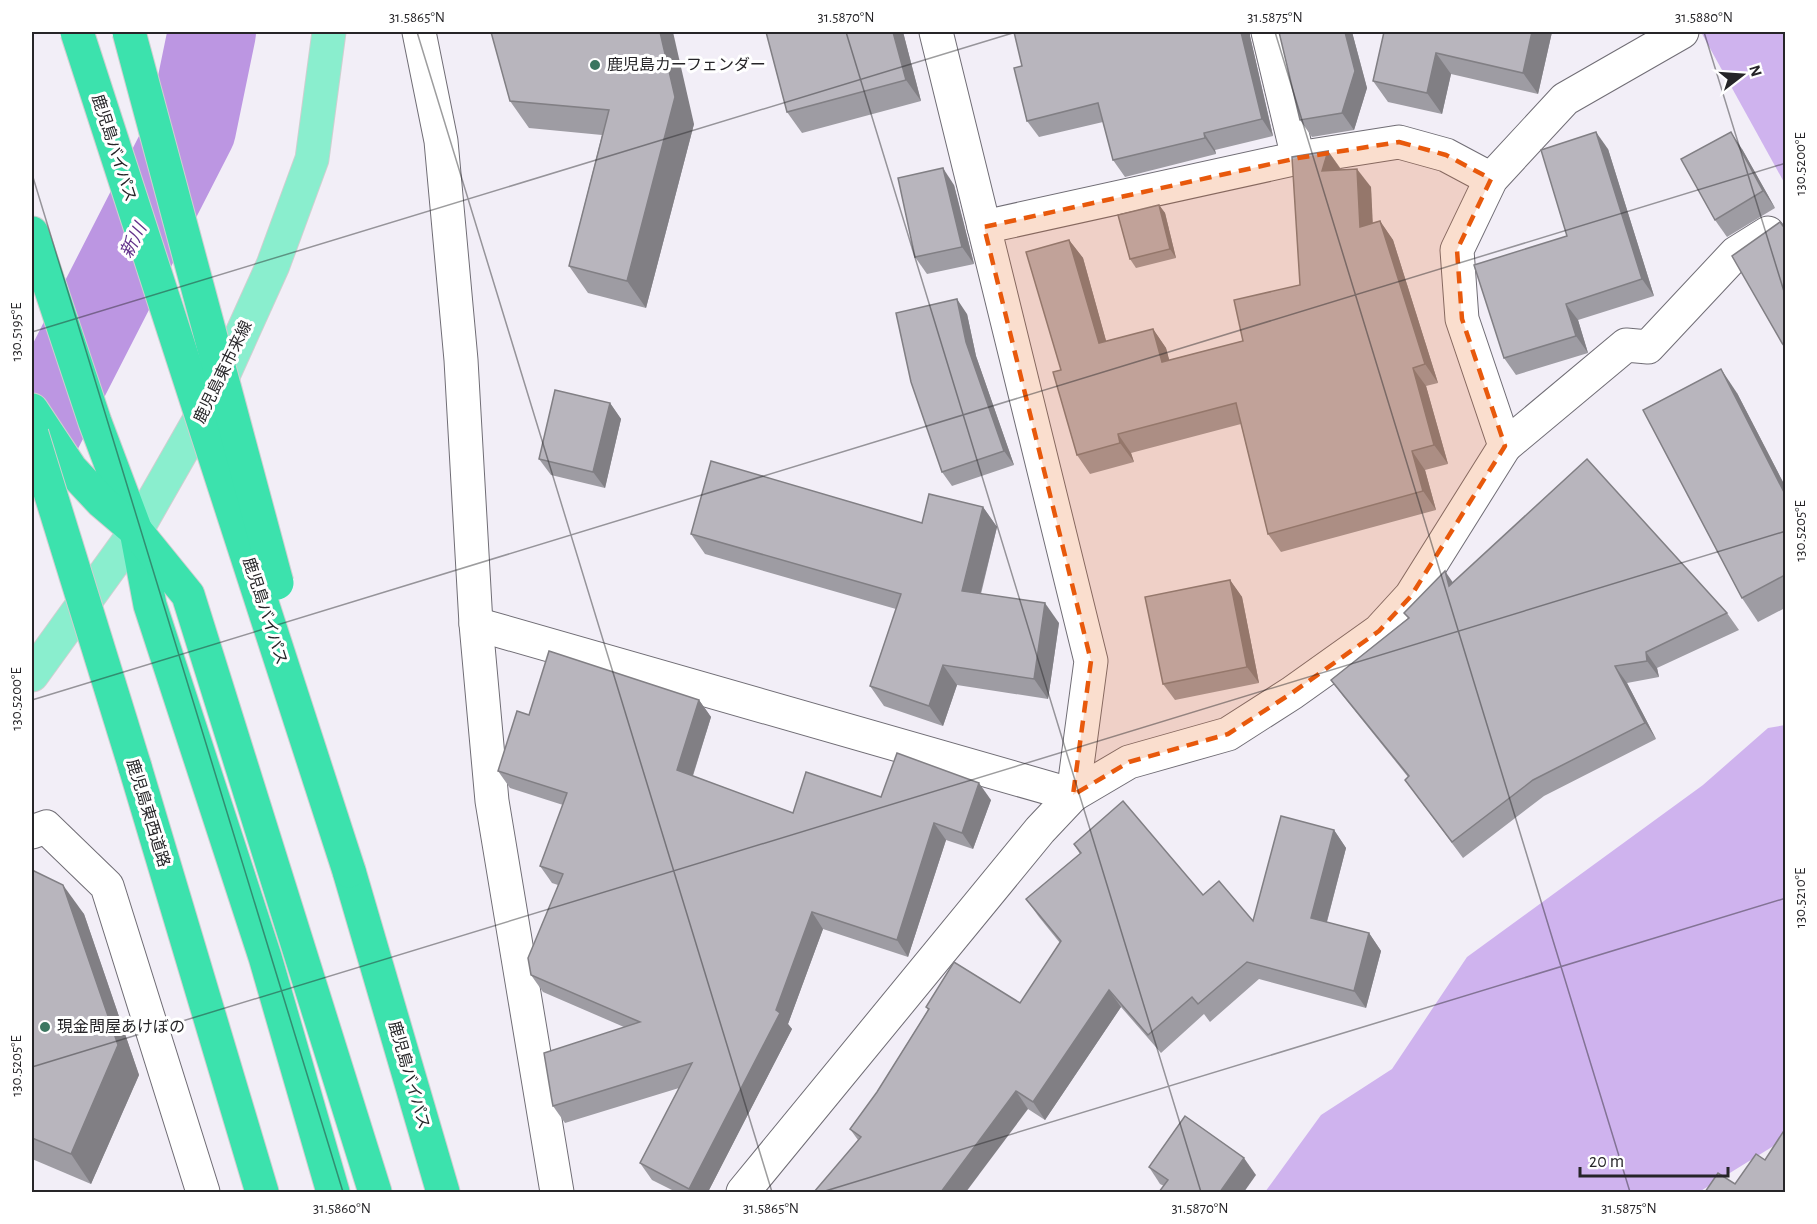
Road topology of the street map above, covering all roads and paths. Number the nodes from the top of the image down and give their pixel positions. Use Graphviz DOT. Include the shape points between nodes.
graph roads {
  1 [pos="76,32"];
  2 [pos="129,32"];
  3 [pos="329,32"];
  4 [pos="419,32"];
  5 [pos="936,32"];
  6 [pos="1268,32"];
  7 [pos="1682,32"];
  8 [pos="1298,158"];
  9 [pos="1491,179"];
  10 [pos="1780,225"];
  11 [pos="984,227"];
  12 [pos="35,245"];
  13 [pos="32,410"];
  14 [pos="32,434"];
  15 [pos="1505,446"];
  16 [pos="136,531"];
  17 [pos="476,624"];
  18 [pos="32,675"];
  19 [pos="1073,795"];
  20 [pos="32,832"];
  21 [pos="349,871"];
  22 [pos="203,1192"];
  23 [pos="262,1192"];
  24 [pos="333,1192"];
  25 [pos="375,1192"];
  26 [pos="443,1192"];
  27 [pos="556,1192"];
  28 [pos="743,1192"];
  1 -- 21 [label="highway, 鹿児島バイパス, bridge"];
  2 -- 21 [label="highway, bridge" via="251,480"];
  3 -- 16 [label="main road, 鹿児島東市来線" via="312,159 273,265 217,389"];
  4 -- 17 [label="street" via="441,141 461,360"];
  5 -- 11 [label="street"];
  6 -- 8 [label="street"];
  7 -- 9 [label="street" via="1565,99"];
  8 -- 9 [label="street" via="1399,142 1446,155"];
  8 -- 11 [label="street"];
  9 -- 15 [label="street" via="1457,250 1462,319"];
  10 -- 15 [label="street" via="1736,254 1648,346 1626,345"];
  11 -- 19 [label="street" via="1091,660"];
  12 -- 16 [label="highway"];
  13 -- 16 [label="highway" via="71,469"];
  14 -- 23 [label="highway, 鹿児島東西道路, bridge"];
  15 -- 19 [label="street" via="1411,596 1379,632 1228,734 1129,762"];
  16 -- 18 [label="main road, 鹿児島東市来線"];
  16 -- 24 [label="highway" via="150,605 265,957"];
  16 -- 25 [label="highway" via="188,595"];
  17 -- 19 [label="street"];
  17 -- 27 [label="street" via="492,801"];
  19 -- 28 [label="street"];
  20 -- 22 [label="street" via="46,827 107,886"];
  21 -- 26 [label="highway, 鹿児島バイパス"];
}
